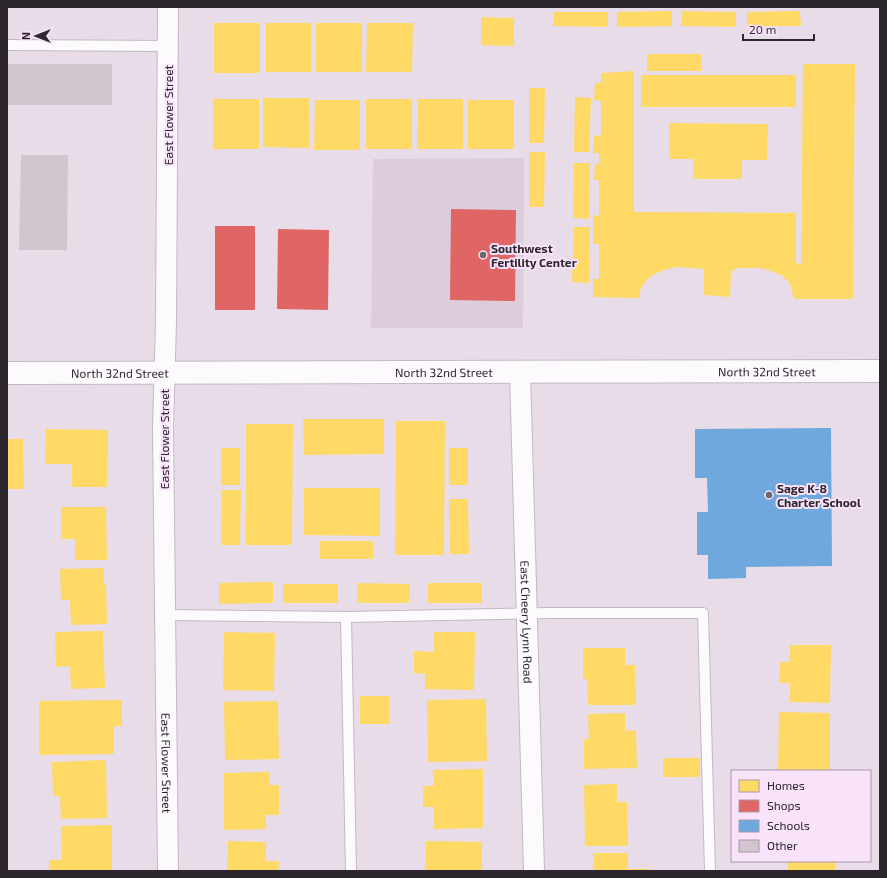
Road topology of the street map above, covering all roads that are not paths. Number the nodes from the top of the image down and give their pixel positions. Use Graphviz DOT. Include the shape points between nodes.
graph roads {
  1 [pos="168,7"];
  2 [pos="7,45"];
  3 [pos="168,46"];
  4 [pos="880,371"];
  5 [pos="520,372"];
  6 [pos="7,373"];
  7 [pos="164,373"];
  8 [pos="526,613"];
  9 [pos="164,615"];
  10 [pos="346,617"];
  11 [pos="168,871"];
  12 [pos="351,871"];
  13 [pos="534,871"];
  14 [pos="710,871"];
  1 -- 3 [label="street, East Flower Street"];
  2 -- 3 [label="lane"];
  3 -- 7 [label="street, East Flower Street"];
  4 -- 5 [label="main road, North 32nd Street"];
  5 -- 7 [label="main road, North 32nd Street"];
  5 -- 8 [label="street, East Cheery Lynn Road"];
  6 -- 7 [label="main road, North 32nd Street"];
  7 -- 9 [label="street, East Flower Street"];
  8 -- 10 [label="lane"];
  8 -- 13 [label="street, East Cheery Lynn Road"];
  8 -- 14 [label="lane" via="703,613"];
  9 -- 10 [label="lane"];
  9 -- 11 [label="street, East Flower Street"];
  10 -- 12 [label="lane"];
}
